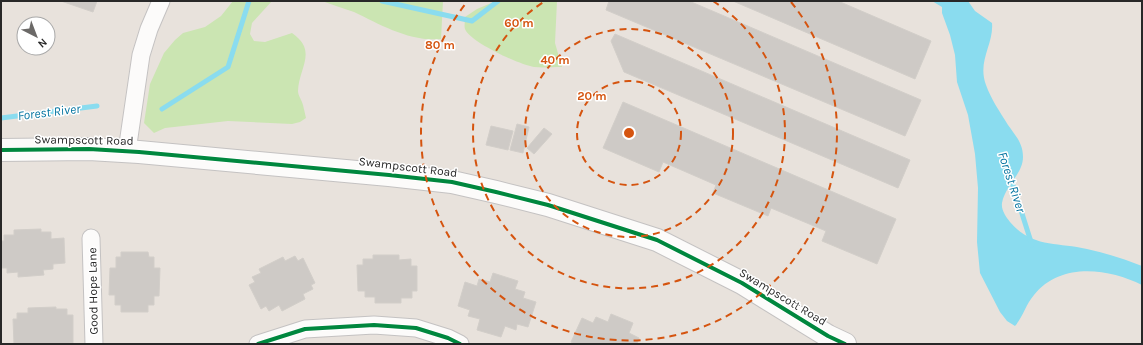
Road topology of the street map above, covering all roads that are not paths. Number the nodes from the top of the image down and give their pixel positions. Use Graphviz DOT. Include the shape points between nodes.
graph roads {
  1 [pos="161,1"];
  2 [pos="1,150"];
  3 [pos="127,151"];
  4 [pos="91,238"];
  5 [pos="836,341"];
  6 [pos="94,344"];
  7 [pos="258,344"];
  8 [pos="460,344"];
  1 -- 3 [label="street" via="141,55"];
  2 -- 3 [label="street, Swampscott Road"];
  3 -- 5 [label="street, Swampscott Road" via="452,182 548,205 657,240 742,283"];
  4 -- 6 [label="street, Good Hope Lane"];
  7 -- 8 [label="street" via="305,329 374,325 416,328"];
}
